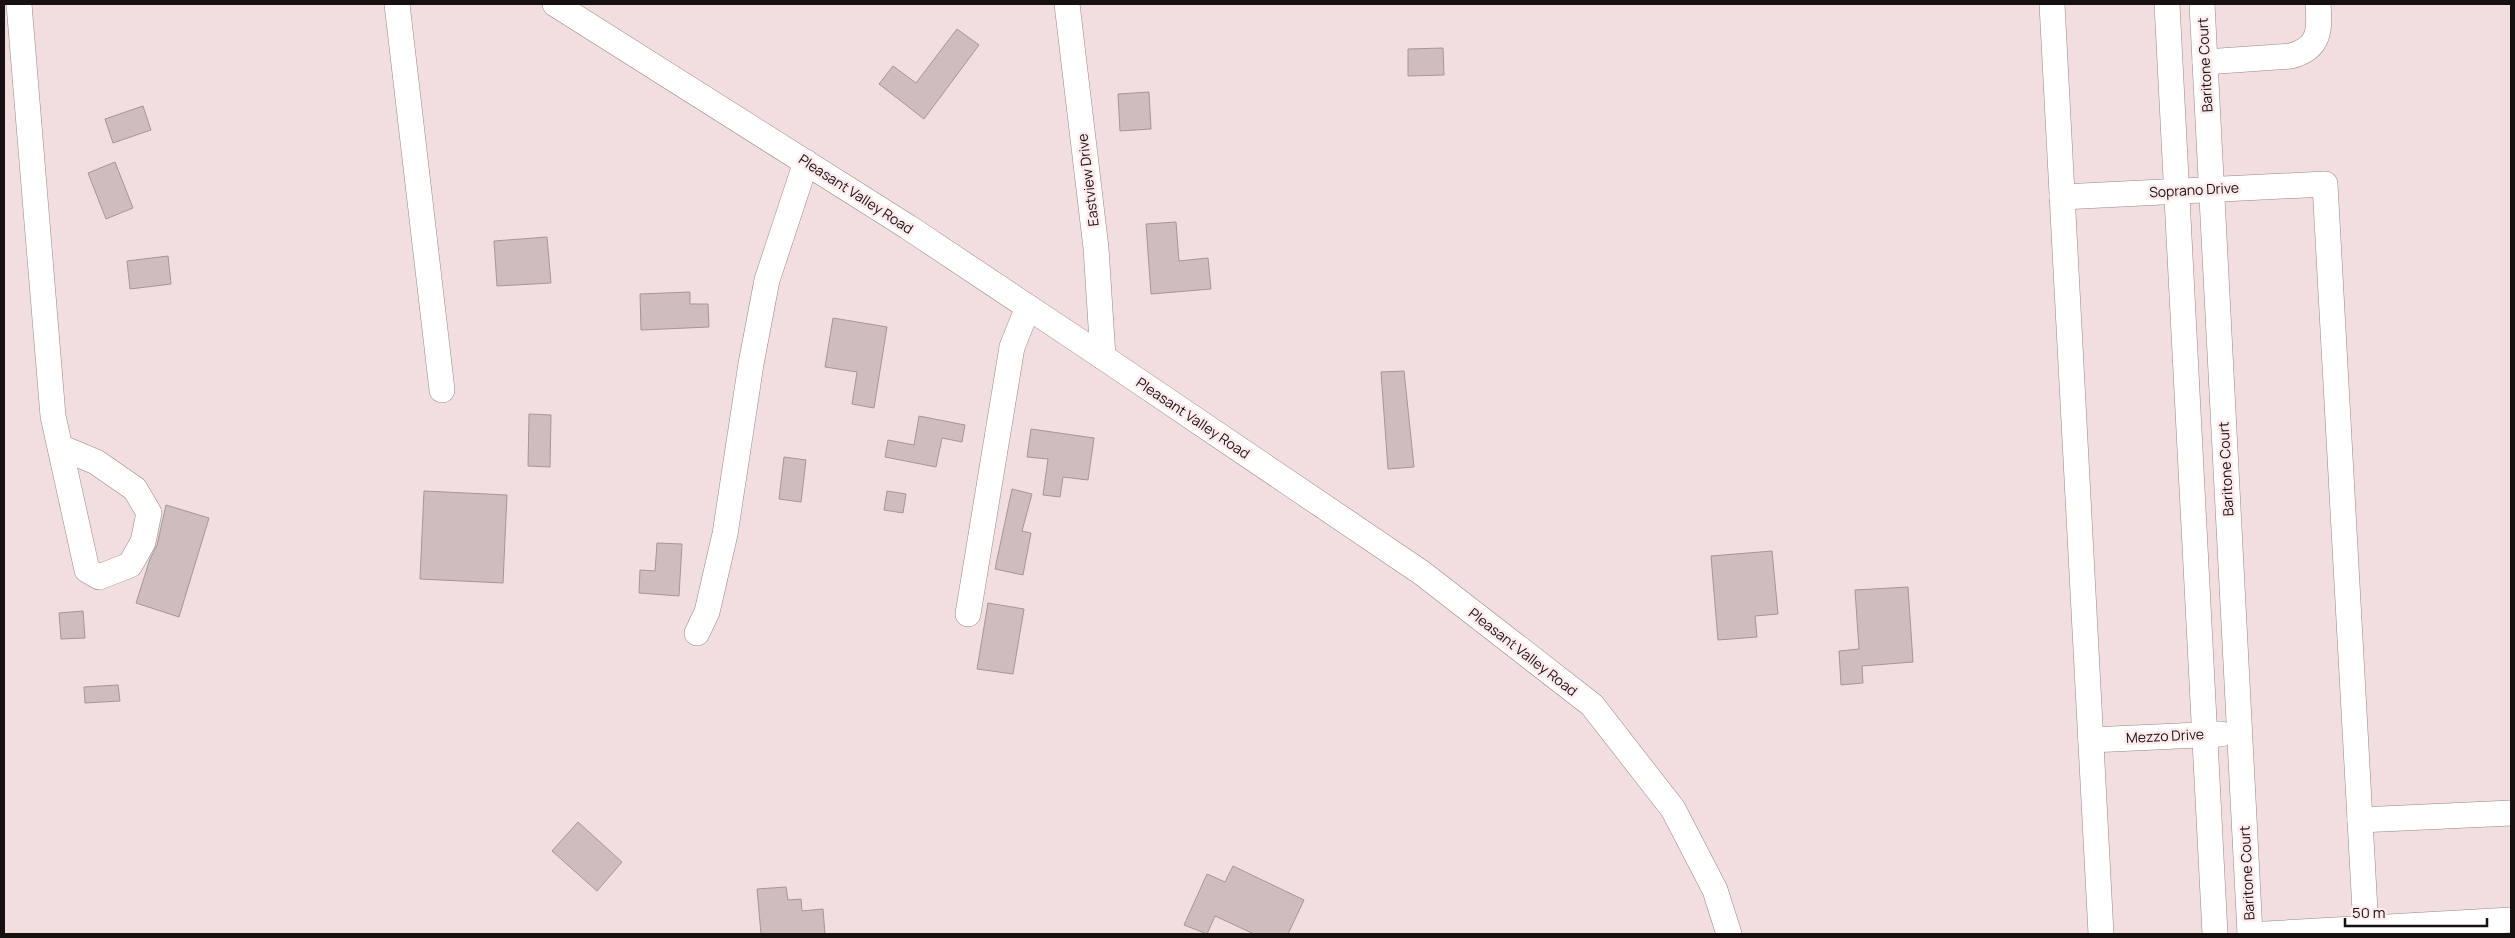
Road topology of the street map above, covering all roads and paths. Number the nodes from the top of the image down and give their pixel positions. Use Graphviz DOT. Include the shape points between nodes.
graph roads {
  1 [pos="19,4"];
  2 [pos="397,4"];
  3 [pos="555,4"];
  4 [pos="1067,4"];
  5 [pos="2052,4"];
  6 [pos="2167,4"];
  7 [pos="2202,4"];
  8 [pos="2318,4"];
  9 [pos="2205,62"];
  10 [pos="806,162"];
  11 [pos="2212,189"];
  12 [pos="2176,191"];
  13 [pos="2062,197"];
  14 [pos="1028,307"];
  15 [pos="1103,357"];
  16 [pos="442,390"];
  17 [pos="60,447"];
  18 [pos="2225,447"];
  19 [pos="2190,449"];
  20 [pos="968,614"];
  21 [pos="697,633"];
  22 [pos="2240,732"];
  23 [pos="2204,734"];
  24 [pos="2091,740"];
  25 [pos="2511,813"];
  26 [pos="2360,820"];
  27 [pos="2511,920"];
  28 [pos="2366,929"];
  29 [pos="1730,934"];
  30 [pos="2101,934"];
  31 [pos="2215,934"];
  32 [pos="2250,934"];
  33 [pos="2266,934"];
  1 -- 17 [label="street" via="53,416"];
  2 -- 16 [label="street"];
  3 -- 10 [label="street, Pleasant Valley Road"];
  4 -- 15 [label="street, Eastview Drive" via="1096,248"];
  5 -- 13 [label="street"];
  6 -- 12 [label="street"];
  7 -- 9 [label="street, Baritone Court"];
  8 -- 9 [label="street" via="2320,27 2310,47 2301,53"];
  9 -- 11 [label="street, Baritone Court"];
  10 -- 14 [label="street, Pleasant Valley Road"];
  10 -- 21 [label="street" via="767,280 725,534 707,612"];
  11 -- 12 [label="street, Soprano Drive"];
  11 -- 18 [label="street, Baritone Court"];
  11 -- 26 [label="street, Soprano Drive" via="2325,184"];
  12 -- 13 [label="street, Soprano Drive"];
  12 -- 19 [label="street"];
  13 -- 24 [label="street"];
  14 -- 15 [label="street, Pleasant Valley Road"];
  14 -- 20 [label="street" via="1012,347"];
  15 -- 29 [label="street, Pleasant Valley Road" via="1422,573 1592,705 1673,809 1715,890"];
  17 -- 17 [label="street" via="96,462 135,489 150,513 143,542 130,565 99,577 87,570"];
  18 -- 19 [label="street"];
  18 -- 22 [label="street, Baritone Court"];
  19 -- 23 [label="street"];
  22 -- 23 [label="street, Mezzo Drive"];
  22 -- 32 [label="street, Baritone Court"];
  23 -- 24 [label="street, Mezzo Drive"];
  23 -- 31 [label="street"];
  24 -- 30 [label="street"];
  25 -- 26 [label="street"];
  26 -- 28 [label="street"];
  27 -- 28 [label="street"];
  28 -- 33 [label="street"];
}
